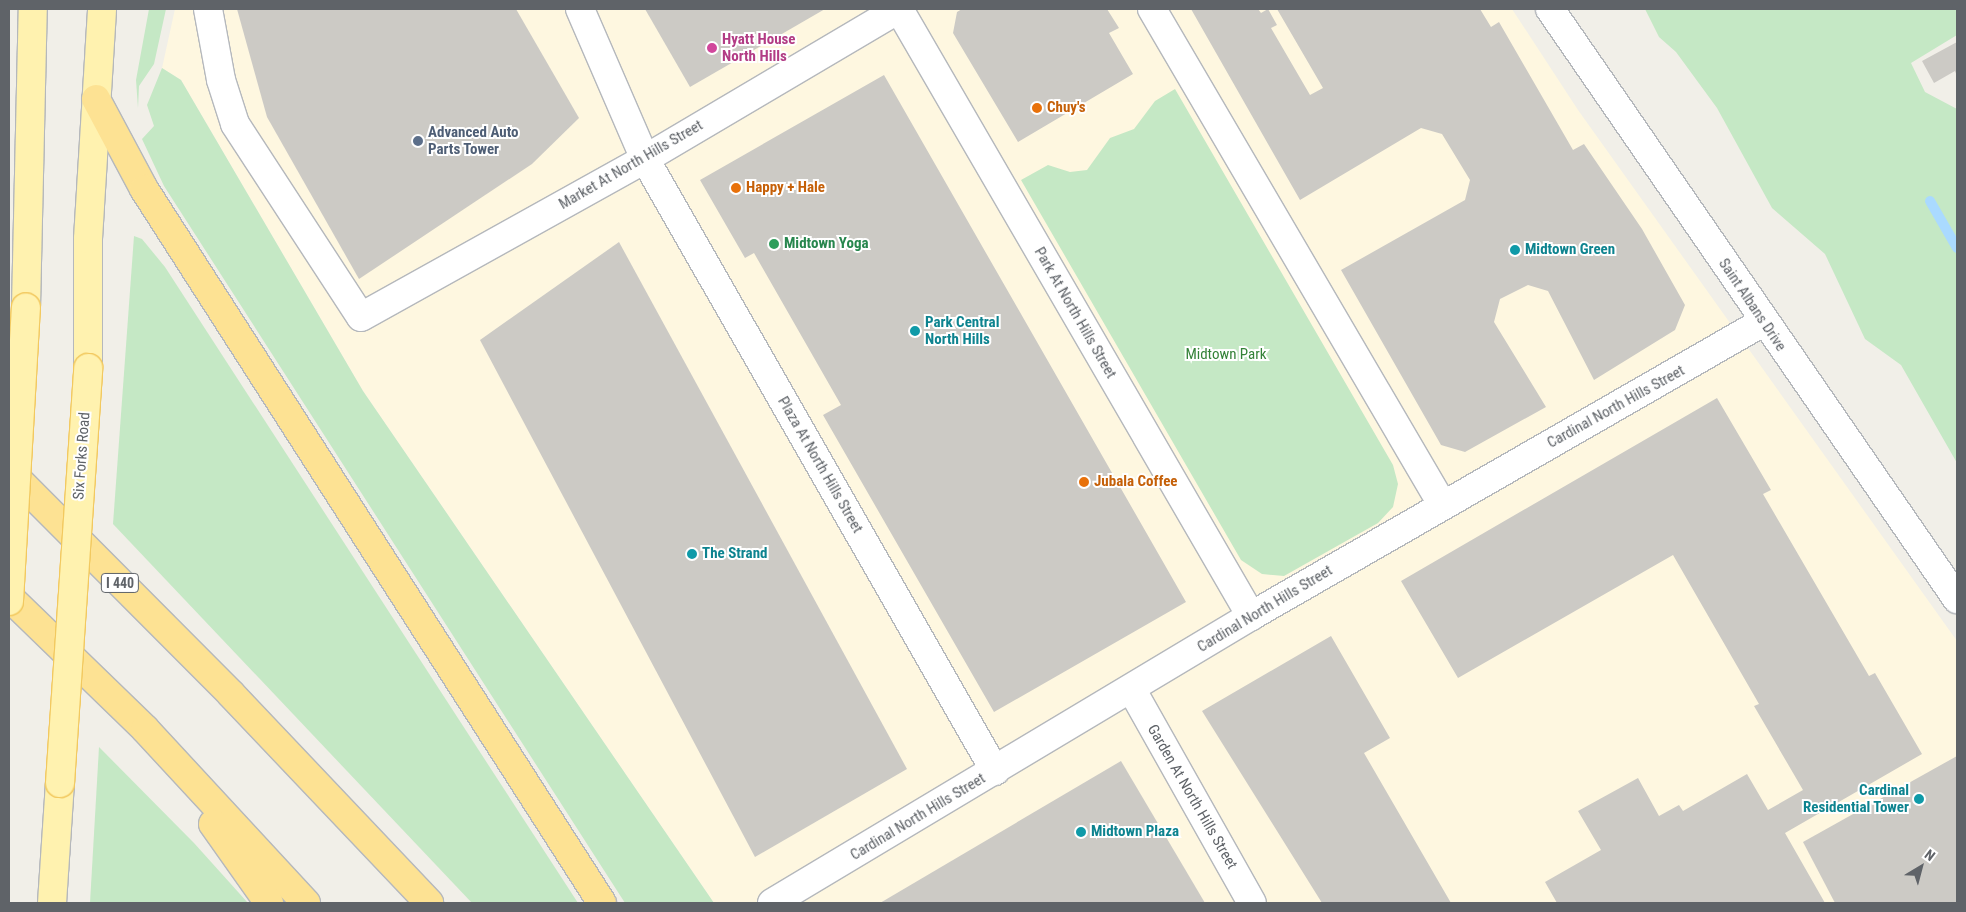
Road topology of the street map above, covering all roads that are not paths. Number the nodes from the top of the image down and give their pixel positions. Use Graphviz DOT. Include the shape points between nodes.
graph roads {
  1 [pos="33,9"];
  2 [pos="102,9"];
  3 [pos="208,9"];
  4 [pos="580,9"];
  5 [pos="899,9"];
  6 [pos="1152,9"];
  7 [pos="1550,9"];
  8 [pos="96,98"];
  9 [pos="645,159"];
  10 [pos="1763,322"];
  11 [pos="9,471"];
  12 [pos="1442,504"];
  13 [pos="9,597"];
  14 [pos="1957,599"];
  15 [pos="9,601"];
  16 [pos="1251,616"];
  17 [pos="1132,690"];
  18 [pos="145,729"];
  19 [pos="995,771"];
  20 [pos="52,903"];
  21 [pos="270,903"];
  22 [pos="306,903"];
  23 [pos="429,903"];
  24 [pos="602,903"];
  25 [pos="772,903"];
  26 [pos="1252,903"];
  1 -- 15 [label="main road, bridge" via="26,307"];
  2 -- 8 [label="main road, Six Forks Road"];
  3 -- 9 [label="street, Market At North Hills Street" via="221,80 235,124 361,316"];
  4 -- 9 [label="street"];
  5 -- 9 [label="street, Market At North Hills Street"];
  5 -- 16 [label="street, Park At North Hills Street"];
  6 -- 12 [label="street"];
  7 -- 10 [label="street, Saint Albans Drive"];
  8 -- 20 [label="main road, Six Forks Road, bridge" via="88,239 88,368"];
  8 -- 24 [label="highway" via="144,188"];
  9 -- 19 [label="street, Plaza At North Hills Street"];
  10 -- 12 [label="street, Cardinal North Hills Street"];
  10 -- 14 [label="street, Saint Albans Drive"];
  11 -- 23 [label="highway, I 440" via="231,694"];
  12 -- 16 [label="street, Cardinal North Hills Street"];
  13 -- 18 [label="highway"];
  16 -- 17 [label="street, Cardinal North Hills Street"];
  17 -- 19 [label="street, Cardinal North Hills Street"];
  17 -- 26 [label="street, Garden At North Hills Street"];
  18 -- 21 [label="highway"];
  18 -- 22 [label="highway"];
  19 -- 25 [label="street, Cardinal North Hills Street"];
}
